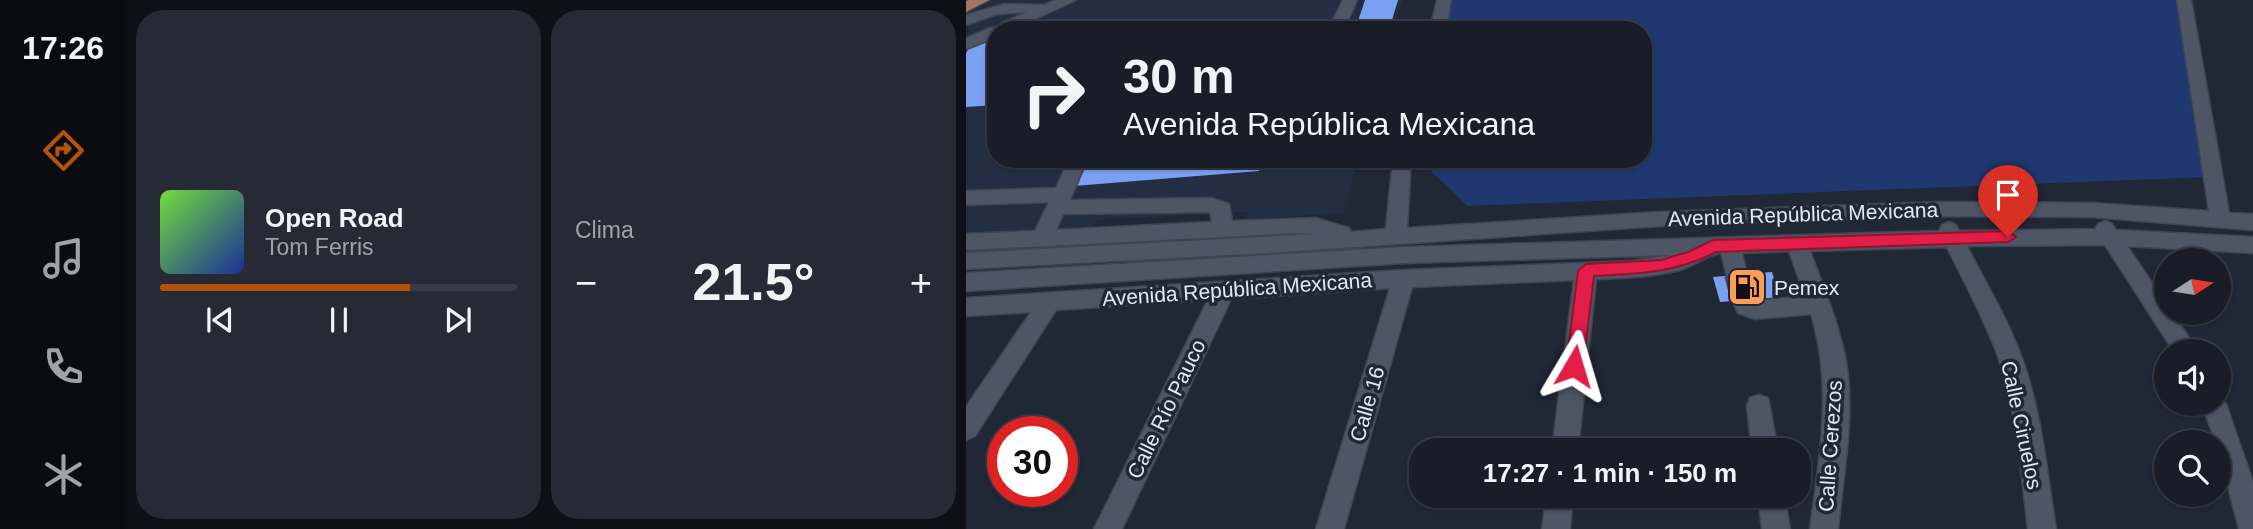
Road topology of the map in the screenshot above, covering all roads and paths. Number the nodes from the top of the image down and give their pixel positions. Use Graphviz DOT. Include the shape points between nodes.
graph roads {
  1 [pos="982,0"];
  2 [pos="1069,0"];
  3 [pos="1350,0"];
  4 [pos="1444,0"];
  5 [pos="2184,0"];
  6 [pos="966,7"];
  7 [pos="1046,10"];
  8 [pos="966,20"];
  9 [pos="1021,21"];
  10 [pos="1342,21"];
  11 [pos="1440,21"];
  12 [pos="987,35"];
  13 [pos="966,44"];
  14 [pos="1074,168"];
  15 [pos="1401,168"];
  16 [pos="966,198"];
  17 [pos="1059,201"];
  18 [pos="1940,209"];
  19 [pos="2092,210"];
  20 [pos="2220,219"];
  21 [pos="2253,222"];
  22 [pos="1222,227"];
  23 [pos="1396,236"];
  24 [pos="1042,237"];
  25 [pos="2110,237"];
  26 [pos="1353,238"];
  27 [pos="1953,239"];
  28 [pos="966,242"];
  29 [pos="1797,244"];
  30 [pos="2253,245"];
  31 [pos="1722,246"];
  32 [pos="1262,255"];
  33 [pos="966,261"];
  34 [pos="1586,271"];
  35 [pos="1736,274"];
  36 [pos="1404,279"];
  37 [pos="966,282"];
  38 [pos="1224,290"];
  39 [pos="1742,300"];
  40 [pos="1049,301"];
  41 [pos="1818,304"];
  42 [pos="966,307"];
  43 [pos="2178,339"];
  44 [pos="1759,406"];
  45 [pos="2218,416"];
  46 [pos="966,428"];
  47 [pos="1566,438"];
  48 [pos="1763,438"];
  49 [pos="1558,508"];
  50 [pos="1773,508"];
  51 [pos="1108,529"];
  52 [pos="1330,529"];
  53 [pos="1556,529"];
  54 [pos="1776,529"];
  55 [pos="1824,529"];
  56 [pos="2042,529"];
  57 [pos="2253,529"];
  1 -- 6 [label="main road"];
  2 -- 7 [label="street"];
  3 -- 10 [label="street"];
  4 -- 11 [label="street"];
  5 -- 20 [label="street"];
  7 -- 8 [label="street" via="1010,5"];
  7 -- 9 [label="street"];
  12 -- 13 [label="street"];
  14 -- 17 [label="street"];
  15 -- 23 [label="street"];
  16 -- 17 [label="street"];
  17 -- 22 [label="street" via="1211,205 1222,209"];
  17 -- 24 [label="street"];
  18 -- 19 [label="street, Avenida República Mexicana"];
  18 -- 23 [label="street, Avenida República Mexicana" via="1660,219"];
  18 -- 27 [label="street, Calle Ciruelos"];
  19 -- 20 [label="street, Avenida República Mexicana"];
  19 -- 25 [label="street"];
  20 -- 21 [label="street, Avenida República Mexicana"];
  22 -- 24 [label="street, Avenida República Mexicana"];
  22 -- 26 [label="street, Avenida República Mexicana" via="1315,226"];
  23 -- 26 [label="street, Avenida República Mexicana"];
  24 -- 28 [label="street, Avenida República Mexicana"];
  25 -- 27 [label="street, Avenida República Mexicana"];
  25 -- 30 [label="street, Avenida República Mexicana"];
  25 -- 43 [label="street"];
  26 -- 32 [label="street, Avenida República Mexicana"];
  27 -- 29 [label="street, Avenida República Mexicana"];
  27 -- 56 [label="street, Calle Ciruelos" via="2006,347 2017,380"];
  29 -- 31 [label="street, Avenida República Mexicana"];
  29 -- 41 [label="street, Calle Cerezos"];
  31 -- 32 [label="street, Avenida República Mexicana"];
  31 -- 34 [label="street, Avenida República Mexicana" via="1661,266"];
  31 -- 35 [label="street"];
  32 -- 33 [label="street, Avenida República Mexicana"];
  32 -- 37 [label="street, Avenida República Mexicana"];
  34 -- 36 [label="street, Avenida República Mexicana"];
  34 -- 47 [label="street"];
  36 -- 38 [label="street, Avenida República Mexicana"];
  36 -- 52 [label="street, Calle 16"];
  38 -- 40 [label="street, Avenida República Mexicana"];
  38 -- 51 [label="street, Calle Río Pauco"];
  39 -- 41 [label="street" via="1755,310"];
  40 -- 42 [label="street, Avenida República Mexicana"];
  40 -- 46 [label="street"];
  41 -- 55 [label="street, Calle Cerezos" via="1835,370 1836,410"];
  44 -- 48 [label="street"];
  45 -- 57 [label="street"];
  49 -- 53 [label="street"];
  50 -- 54 [label="street"];
}
